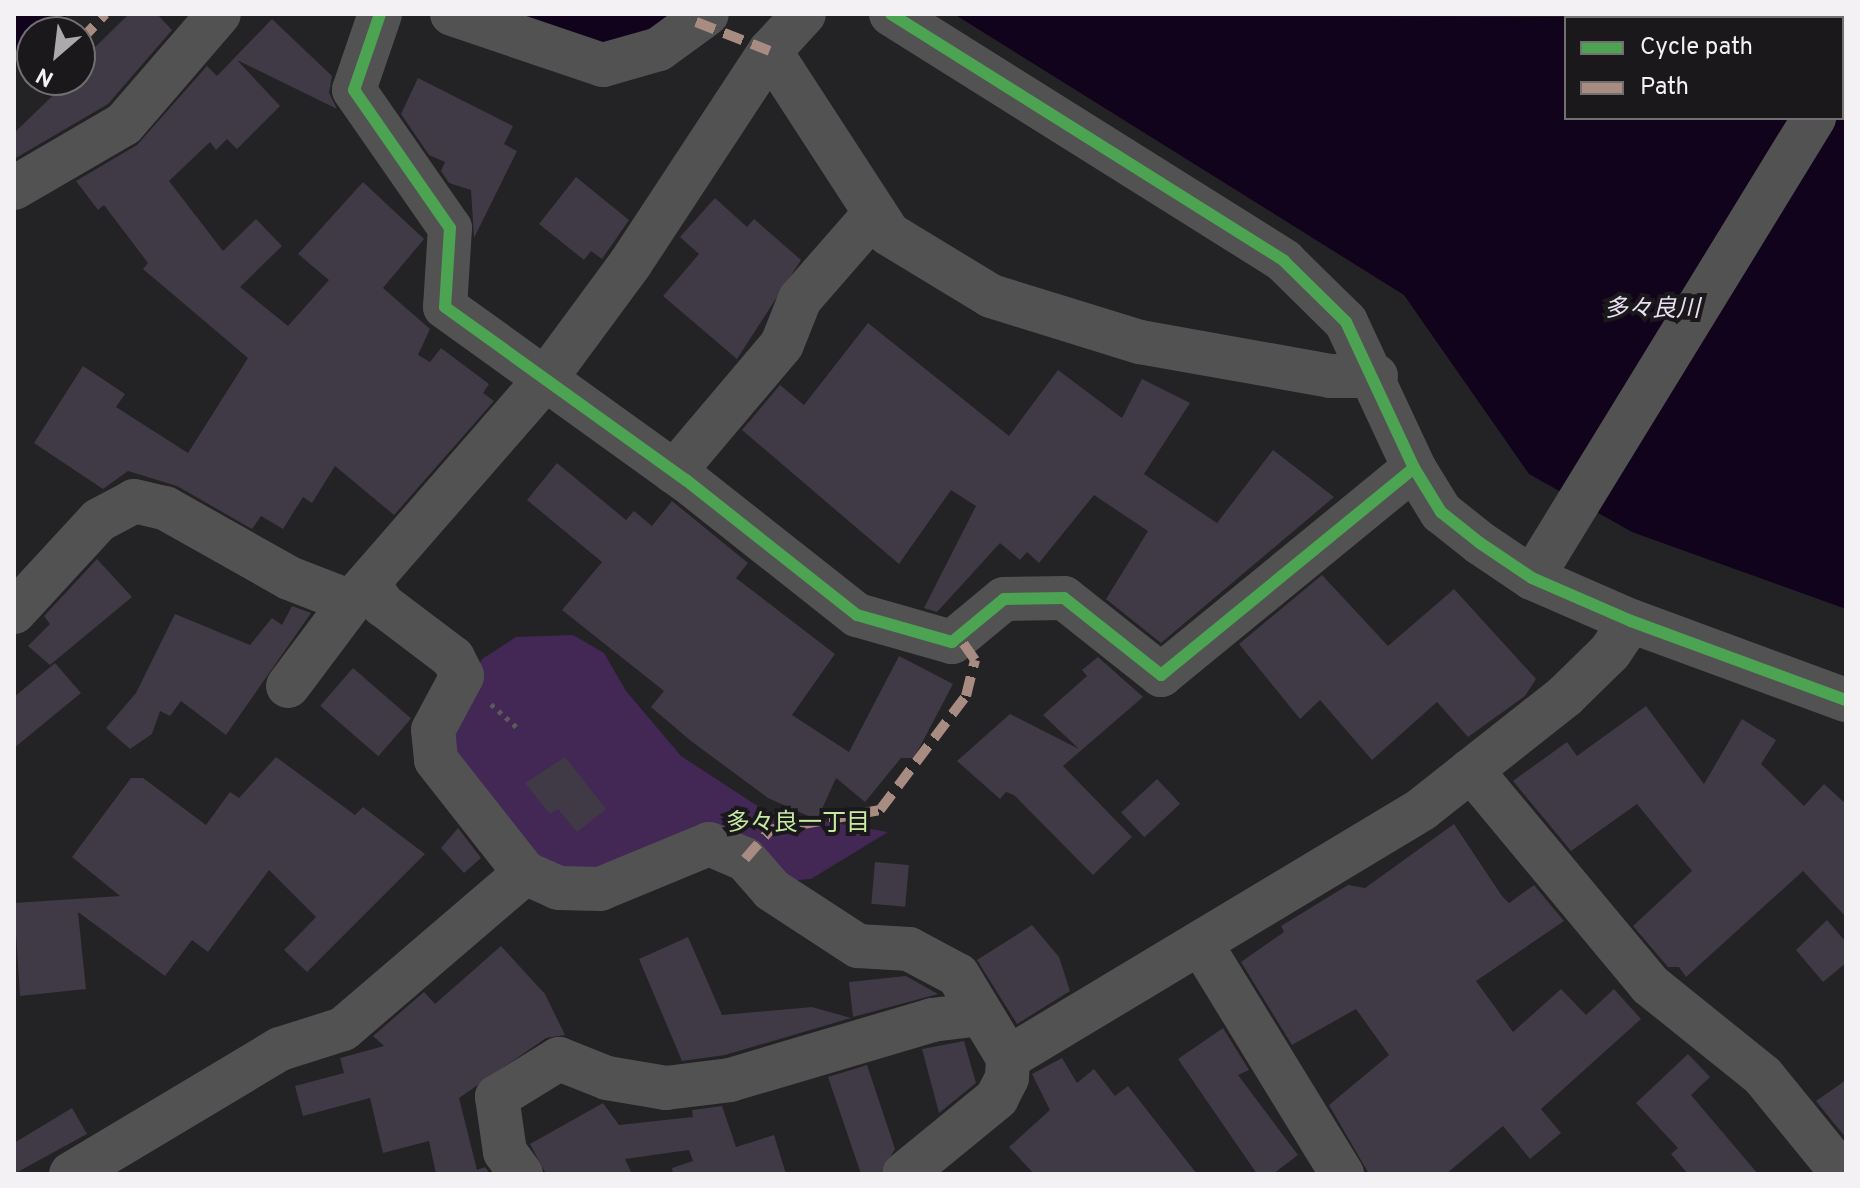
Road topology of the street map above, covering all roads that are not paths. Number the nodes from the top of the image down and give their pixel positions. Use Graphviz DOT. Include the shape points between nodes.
graph roads {
  1 [pos="219,14"];
  2 [pos="380,14"];
  3 [pos="452,14"];
  4 [pos="707,14"];
  5 [pos="804,14"];
  6 [pos="891,14"];
  7 [pos="770,51"];
  8 [pos="1813,120"];
  9 [pos="14,188"];
  10 [pos="875,213"];
  11 [pos="1376,376"];
  12 [pos="543,382"];
  13 [pos="1414,468"];
  14 [pos="674,472"];
  15 [pos="1532,578"];
  16 [pos="359,593"];
  17 [pos="14,612"];
  18 [pos="1631,621"];
  19 [pos="288,686"];
  20 [pos="1846,700"];
  21 [pos="1471,770"];
  22 [pos="525,873"];
  23 [pos="1201,944"];
  24 [pos="981,1014"];
  25 [pos="1008,1058"];
  26 [pos="927,1167"];
  27 [pos="71,1174"];
  28 [pos="521,1174"];
  29 [pos="1342,1174"];
  30 [pos="1843,1174"];
  1 -- 9 [label="street" via="124,124"];
  2 -- 12 [label="street" via="354,90 450,228 445,307"];
  3 -- 4 [label="street" via="603,65 659,49"];
  5 -- 7 [label="street"];
  6 -- 11 [label="street" via="1284,261 1346,322"];
  7 -- 10 [label="street"];
  7 -- 12 [label="street" via="630,264"];
  8 -- 15 [label="street"];
  10 -- 11 [label="street" via="889,234 991,296 1140,342 1330,376"];
  10 -- 14 [label="street" via="800,299 782,344"];
  11 -- 13 [label="street"];
  12 -- 14 [label="street"];
  12 -- 16 [label="street"];
  13 -- 14 [label="street" via="1161,675 1064,598 1004,599 952,642 857,615"];
  13 -- 15 [label="street" via="1441,512"];
  15 -- 18 [label="street"];
  16 -- 17 [label="street" via="289,578 165,508 134,501 99,520"];
  16 -- 19 [label="street"];
  16 -- 22 [label="street" via="453,658 462,676 433,730 436,760"];
  18 -- 20 [label="street"];
  18 -- 21 [label="street" via="1610,652 1565,696"];
  21 -- 23 [label="street" via="1422,809"];
  21 -- 30 [label="street" via="1650,985 1763,1076"];
  22 -- 24 [label="street" via="558,888 600,889 709,844 745,859 772,890 858,946 909,949 958,975"];
  22 -- 27 [label="street" via="343,1029 280,1049"];
  23 -- 25 [label="street"];
  23 -- 29 [label="street"];
  24 -- 25 [label="street"];
  24 -- 28 [label="street" via="932,1020 730,1080 666,1088 607,1078 559,1059 497,1097 505,1152"];
  25 -- 26 [label="street" via="997,1098"];
}
